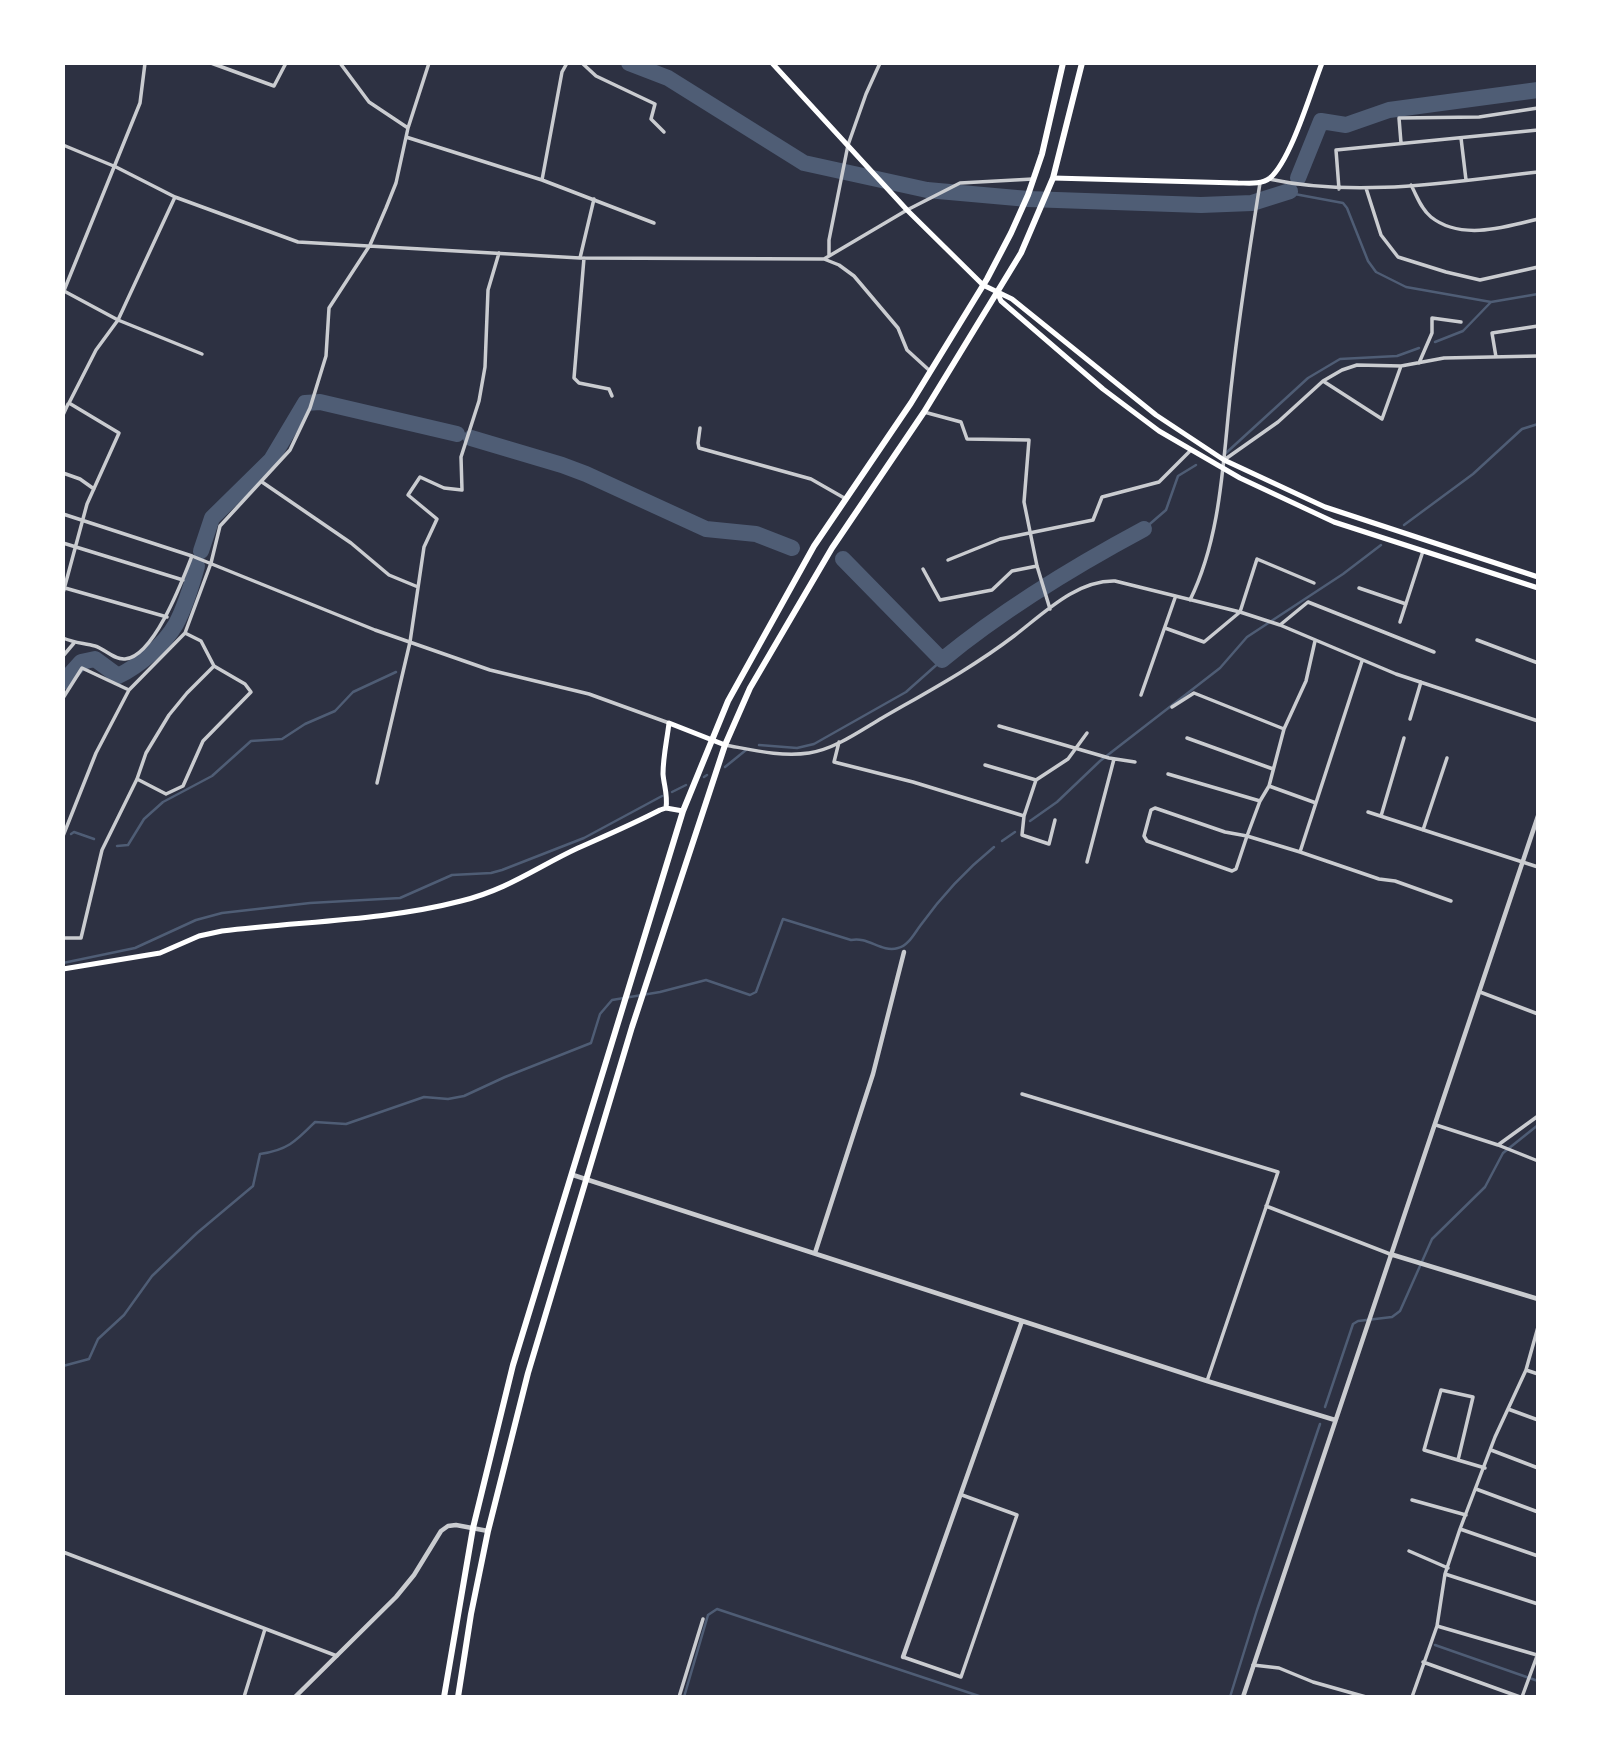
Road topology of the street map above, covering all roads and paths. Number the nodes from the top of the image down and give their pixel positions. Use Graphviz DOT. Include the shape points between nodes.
graph roads {
  1 [pos="145,63"];
  2 [pos="211,63"];
  3 [pos="286,63"];
  4 [pos="340,63"];
  5 [pos="429,63"];
  6 [pos="567,63"];
  7 [pos="582,63"];
  8 [pos="772,63"];
  9 [pos="880,63"];
  10 [pos="1063,63"];
  11 [pos="1082,63"];
  12 [pos="1322,63"];
  13 [pos="1538,108"];
  14 [pos="408,128"];
  15 [pos="1538,130"];
  16 [pos="664,132"];
  17 [pos="406,137"];
  18 [pos="1461,138"];
  19 [pos="1401,143"];
  20 [pos="63,145"];
  21 [pos="848,145"];
  22 [pos="116,167"];
  23 [pos="1538,172"];
  24 [pos="1053,178"];
  25 [pos="1034,179"];
  26 [pos="1269,179"];
  27 [pos="542,180"];
  28 [pos="1466,180"];
  29 [pos="1260,183"];
  30 [pos="1411,185"];
  31 [pos="1366,188"];
  32 [pos="1339,189"];
  33 [pos="175,197"];
  34 [pos="594,200"];
  35 [pos="907,210"];
  36 [pos="1538,221"];
  37 [pos="654,223"];
  38 [pos="370,245"];
  39 [pos="499,253"];
  40 [pos="829,256"];
  41 [pos="582,258"];
  42 [pos="824,259"];
  43 [pos="1538,267"];
  44 [pos="983,285"];
  45 [pos="64,292"];
  46 [pos="998,294"];
  47 [pos="118,320"];
  48 [pos="1461,322"];
  49 [pos="1538,326"];
  50 [pos="202,354"];
  51 [pos="1538,356"];
  52 [pos="1496,357"];
  53 [pos="1419,363"];
  54 [pos="1401,366"];
  55 [pos="930,371"];
  56 [pos="1323,381"];
  57 [pos="612,396"];
  58 [pos="68,403"];
  59 [pos="923,412"];
  60 [pos="63,415"];
  61 [pos="700,428"];
  62 [pos="1189,451"];
  63 [pos="1224,460"];
  64 [pos="1223,468"];
  65 [pos="63,472"];
  66 [pos="262,482"];
  67 [pos="94,489"];
  68 [pos="846,499"];
  69 [pos="63,514"];
  70 [pos="83,520"];
  71 [pos="1029,534"];
  72 [pos="63,543"];
  73 [pos="76,546"];
  74 [pos="1423,551"];
  75 [pos="192,556"];
  76 [pos="948,560"];
  77 [pos="211,563"];
  78 [pos="1037,566"];
  79 [pos="923,569"];
  80 [pos="1538,577"];
  81 [pos="183,580"];
  82 [pos="1314,583"];
  83 [pos="418,587"];
  84 [pos="1359,588"];
  85 [pos="1538,588"];
  86 [pos="63,590"];
  87 [pos="1175,597"];
  88 [pos="1190,601"];
  89 [pos="1406,604"];
  90 [pos="1050,608"];
  91 [pos="1240,612"];
  92 [pos="167,617"];
  93 [pos="1400,622"];
  94 [pos="1280,625"];
  95 [pos="1165,628"];
  96 [pos="185,633"];
  97 [pos="63,638"];
  98 [pos="1477,640"];
  99 [pos="1315,641"];
  100 [pos="410,642"];
  101 [pos="74,643"];
  102 [pos="1434,652"];
  103 [pos="63,656"];
  104 [pos="1362,660"];
  105 [pos="1538,663"];
  106 [pos="214,666"];
  107 [pos="1421,682"];
  108 [pos="130,690"];
  109 [pos="1141,695"];
  110 [pos="63,698"];
  111 [pos="1172,707"];
  112 [pos="1410,719"];
  113 [pos="1538,721"];
  114 [pos="669,723"];
  115 [pos="999,726"];
  116 [pos="1284,729"];
  117 [pos="1087,733"];
  118 [pos="1187,738"];
  119 [pos="1404,738"];
  120 [pos="712,740"];
  121 [pos="839,742"];
  122 [pos="725,745"];
  123 [pos="1075,748"];
  124 [pos="1111,758"];
  125 [pos="1447,758"];
  126 [pos="1135,762"];
  127 [pos="985,765"];
  128 [pos="1273,769"];
  129 [pos="1168,774"];
  130 [pos="137,779"];
  131 [pos="1036,780"];
  132 [pos="377,783"];
  133 [pos="1269,786"];
  134 [pos="1260,802"];
  135 [pos="1316,803"];
  136 [pos="666,808"];
  137 [pos="683,811"];
  138 [pos="1368,812"];
  139 [pos="1024,816"];
  140 [pos="1381,816"];
  141 [pos="1538,816"];
  142 [pos="1055,820"];
  143 [pos="1423,830"];
  144 [pos="63,836"];
  145 [pos="1248,836"];
  146 [pos="1300,852"];
  147 [pos="1087,862"];
  148 [pos="1522,862"];
  149 [pos="1538,867"];
  150 [pos="1451,901"];
  151 [pos="63,938"];
  152 [pos="904,952"];
  153 [pos="63,969"];
  154 [pos="1480,992"];
  155 [pos="1538,1014"];
  156 [pos="1022,1094"];
  157 [pos="1538,1116"];
  158 [pos="1436,1125"];
  159 [pos="1498,1145"];
  160 [pos="1538,1161"];
  161 [pos="573,1175"];
  162 [pos="587,1179"];
  163 [pos="1266,1206"];
  164 [pos="815,1253"];
  165 [pos="1390,1254"];
  166 [pos="1538,1299"];
  167 [pos="1022,1321"];
  168 [pos="1538,1329"];
  169 [pos="1526,1370"];
  170 [pos="1538,1374"];
  171 [pos="1207,1381"];
  172 [pos="1508,1409"];
  173 [pos="1335,1420"];
  174 [pos="1538,1420"];
  175 [pos="1490,1450"];
  176 [pos="1458,1460"];
  177 [pos="1485,1468"];
  178 [pos="1538,1468"];
  179 [pos="1476,1489"];
  180 [pos="962,1495"];
  181 [pos="1412,1500"];
  182 [pos="1538,1512"];
  183 [pos="1466,1515"];
  184 [pos="473,1528"];
  185 [pos="1460,1529"];
  186 [pos="488,1531"];
  187 [pos="1409,1551"];
  188 [pos="63,1552"];
  189 [pos="1538,1556"];
  190 [pos="1448,1568"];
  191 [pos="1445,1574"];
  192 [pos="1538,1604"];
  193 [pos="703,1619"];
  194 [pos="1437,1626"];
  195 [pos="265,1628"];
  196 [pos="1538,1655"];
  197 [pos="337,1656"];
  198 [pos="904,1657"];
  199 [pos="1423,1662"];
  200 [pos="1253,1665"];
  201 [pos="1414,1696"];
  202 [pos="244,1697"];
  203 [pos="295,1697"];
  204 [pos="444,1697"];
  205 [pos="458,1697"];
  206 [pos="679,1697"];
  207 [pos="1242,1697"];
  208 [pos="1366,1697"];
  209 [pos="1521,1697"];
  1 -- 22 [label="street" via="141,103"];
  2 -- 3 [label="street" via="274,86"];
  4 -- 14 [label="street" via="369,102"];
  5 -- 14 [label="street"];
  6 -- 27 [label="street"];
  7 -- 16 [label="street" via="596,76 655,104 651,119"];
  8 -- 21 [label="main road"];
  9 -- 21 [label="street"];
  10 -- 25 [label="main road"];
  11 -- 24 [label="main road"];
  12 -- 26 [label="main road" via="1287,153"];
  13 -- 19 [label="street" via="1479,117 1399,118"];
  14 -- 17 [label="street"];
  15 -- 18 [label="street"];
  17 -- 27 [label="street"];
  17 -- 38 [label="street" via="396,183"];
  18 -- 19 [label="street"];
  18 -- 28 [label="street"];
  19 -- 32 [label="street" via="1336,150"];
  20 -- 22 [label="street"];
  21 -- 35 [label="main road"];
  21 -- 40 [label="street"];
  22 -- 33 [label="street"];
  22 -- 45 [label="street"];
  23 -- 28 [label="street"];
  24 -- 29 [label="main road"];
  24 -- 46 [label="main road"];
  25 -- 35 [label="street" via="960,183"];
  25 -- 44 [label="main road"];
  26 -- 29 [label="main road"];
  26 -- 32 [label="street"];
  27 -- 34 [label="street"];
  28 -- 30 [label="street"];
  29 -- 63 [label="street"];
  30 -- 31 [label="street"];
  30 -- 36 [label="street" via="1433,219 1454,227 1485,232"];
  31 -- 32 [label="street"];
  31 -- 43 [label="street" via="1381,235 1398,257 1480,280"];
  33 -- 38 [label="street" via="298,242"];
  33 -- 47 [label="street"];
  34 -- 37 [label="street"];
  34 -- 41 [label="street"];
  35 -- 40 [label="street"];
  35 -- 44 [label="main road"];
  38 -- 39 [label="street"];
  38 -- 66 [label="street" via="330,307 326,356 310,408 290,450"];
  39 -- 41 [label="street"];
  39 -- 83 [label="street" via="488,290 479,401 460,457 462,490 420,477 408,495 436,519"];
  40 -- 42 [label="street"];
  41 -- 42 [label="street"];
  41 -- 57 [label="street" via="574,378 609,390"];
  42 -- 55 [label="street" via="854,276 898,328 907,350"];
  44 -- 46 [label="main road"];
  44 -- 55 [label="main road"];
  45 -- 47 [label="street"];
  46 -- 59 [label="main road"];
  46 -- 62 [label="main road" via="1103,389"];
  46 -- 63 [label="main road" via="1012,299 1157,415"];
  47 -- 50 [label="street"];
  47 -- 58 [label="street"];
  48 -- 53 [label="street" via="1432,318 1432,333"];
  49 -- 52 [label="street" via="1492,333"];
  51 -- 52 [label="street"];
  52 -- 53 [label="street"];
  53 -- 54 [label="street"];
  54 -- 56 [label="street" via="1357,365"];
  54 -- 56 [label="street" via="1382,419"];
  55 -- 68 [label="main road"];
  56 -- 63 [label="street" via="1278,422"];
  58 -- 60 [label="street"];
  58 -- 67 [label="street" via="119,433"];
  59 -- 71 [label="street" via="961,422 967,439 1029,440 1024,502"];
  59 -- 122 [label="main road" via="832,548 750,688"];
  61 -- 68 [label="street" via="699,448 811,479"];
  62 -- 64 [label="main road"];
  62 -- 71 [label="street" via="1160,482 1102,497 1093,520"];
  63 -- 64 [label="street"];
  63 -- 80 [label="main road" via="1325,507"];
  64 -- 74 [label="main road" via="1334,522"];
  64 -- 88 [label="street" via="1206,559"];
  65 -- 67 [label="street"];
  66 -- 77 [label="street" via="220,526"];
  66 -- 83 [label="street" via="389,575"];
  67 -- 70 [label="street"];
  68 -- 120 [label="main road" via="787,594 728,701"];
  69 -- 70 [label="street"];
  70 -- 73 [label="street"];
  70 -- 75 [label="street"];
  71 -- 76 [label="street" via="1000,539"];
  71 -- 78 [label="street"];
  72 -- 73 [label="street"];
  73 -- 81 [label="street"];
  73 -- 86 [label="street"];
  74 -- 85 [label="main road"];
  74 -- 89 [label="street"];
  75 -- 77 [label="street"];
  75 -- 81 [label="street"];
  77 -- 96 [label="street"];
  77 -- 100 [label="street"];
  78 -- 79 [label="street" via="1013,571 992,590 940,600"];
  78 -- 90 [label="street"];
  81 -- 92 [label="street"];
  82 -- 91 [label="street" via="1257,559"];
  83 -- 100 [label="street"];
  84 -- 89 [label="street"];
  86 -- 92 [label="street"];
  87 -- 88 [label="street"];
  87 -- 90 [label="street" via="1102,581 1085,585"];
  87 -- 95 [label="street"];
  88 -- 91 [label="street"];
  89 -- 93 [label="street"];
  90 -- 121 [label="street" via="979,663"];
  91 -- 94 [label="street"];
  91 -- 95 [label="street" via="1204,642"];
  92 -- 101 [label="street" via="127,659"];
  94 -- 99 [label="street"];
  94 -- 102 [label="street" via="1308,602"];
  95 -- 109 [label="street"];
  96 -- 106 [label="street" via="201,641"];
  96 -- 108 [label="street"];
  97 -- 101 [label="street"];
  98 -- 105 [label="street"];
  99 -- 104 [label="street"];
  99 -- 116 [label="street" via="1306,681"];
  100 -- 114 [label="street" via="490,670 589,694"];
  100 -- 132 [label="street"];
  101 -- 103 [label="street"];
  104 -- 107 [label="street"];
  104 -- 135 [label="street"];
  106 -- 130 [label="street" via="169,715 146,752"];
  106 -- 130 [label="street" via="251,692 203,741 183,786 166,794"];
  107 -- 112 [label="street"];
  107 -- 113 [label="street"];
  108 -- 110 [label="street" via="82,668"];
  108 -- 144 [label="street" via="96,753"];
  111 -- 116 [label="street" via="1194,693"];
  114 -- 120 [label="main road"];
  114 -- 136 [label="main road" via="663,778"];
  115 -- 123 [label="street"];
  116 -- 128 [label="street"];
  117 -- 123 [label="street"];
  118 -- 128 [label="street"];
  119 -- 140 [label="street"];
  120 -- 122 [label="main road"];
  120 -- 137 [label="main road"];
  121 -- 122 [label="street" via="812,753 782,755"];
  121 -- 139 [label="street" via="834,762"];
  122 -- 162 [label="main road"];
  123 -- 124 [label="street"];
  123 -- 131 [label="street" via="1068,760"];
  124 -- 126 [label="street"];
  124 -- 147 [label="street"];
  125 -- 143 [label="street"];
  127 -- 131 [label="street"];
  128 -- 133 [label="street"];
  129 -- 134 [label="street"];
  130 -- 151 [label="street" via="102,850 81,938"];
  131 -- 139 [label="street"];
  133 -- 134 [label="street"];
  133 -- 135 [label="street"];
  134 -- 145 [label="street"];
  135 -- 146 [label="street"];
  136 -- 137 [label="main road"];
  136 -- 153 [label="main road" via="508,886 460,902 222,931 160,953"];
  137 -- 161 [label="main road"];
  138 -- 140 [label="street"];
  139 -- 142 [label="street" via="1021,835 1049,844"];
  140 -- 143 [label="street"];
  141 -- 148 [label="street"];
  143 -- 148 [label="street"];
  145 -- 145 [label="street" via="1233,871 1147,841 1144,836 1155,808"];
  145 -- 146 [label="street"];
  146 -- 150 [label="street"];
  148 -- 149 [label="street"];
  148 -- 154 [label="street"];
  152 -- 164 [label="street" via="873,1073"];
  154 -- 155 [label="street"];
  154 -- 158 [label="street"];
  156 -- 163 [label="street" via="1278,1172"];
  157 -- 159 [label="street"];
  158 -- 159 [label="street"];
  158 -- 165 [label="street"];
  159 -- 160 [label="street"];
  161 -- 162 [label="street"];
  161 -- 184 [label="main road" via="513,1365"];
  162 -- 164 [label="street"];
  162 -- 186 [label="main road" via="528,1373"];
  163 -- 165 [label="street"];
  163 -- 171 [label="street"];
  164 -- 167 [label="street"];
  165 -- 166 [label="street"];
  165 -- 173 [label="street"];
  167 -- 171 [label="street"];
  167 -- 180 [label="street"];
  168 -- 169 [label="street"];
  169 -- 170 [label="street"];
  169 -- 172 [label="street"];
  171 -- 173 [label="street"];
  172 -- 174 [label="street"];
  172 -- 175 [label="street"];
  173 -- 200 [label="street"];
  175 -- 177 [label="street"];
  175 -- 178 [label="street"];
  176 -- 176 [label="street" via="1424,1450 1441,1390 1473,1397"];
  176 -- 177 [label="street"];
  177 -- 179 [label="street"];
  179 -- 182 [label="street"];
  179 -- 183 [label="street"];
  180 -- 198 [label="street"];
  180 -- 198 [label="street" via="1017,1515 961,1677"];
  181 -- 183 [label="street"];
  183 -- 185 [label="street"];
  184 -- 186 [label="street"];
  184 -- 197 [label="street" via="448,1526 441,1531 414,1575"];
  184 -- 204 [label="main road"];
  185 -- 189 [label="street"];
  185 -- 190 [label="street"];
  186 -- 205 [label="main road"];
  187 -- 190 [label="street"];
  188 -- 195 [label="street"];
  190 -- 191 [label="street"];
  191 -- 192 [label="street"];
  191 -- 194 [label="street"];
  193 -- 206 [label="street"];
  194 -- 196 [label="street"];
  194 -- 199 [label="street"];
  195 -- 197 [label="street"];
  195 -- 202 [label="street"];
  196 -- 209 [label="street"];
  197 -- 203 [label="street"];
  199 -- 201 [label="street"];
  199 -- 209 [label="street"];
  200 -- 207 [label="street"];
  200 -- 208 [label="street" via="1279,1668"];
}
